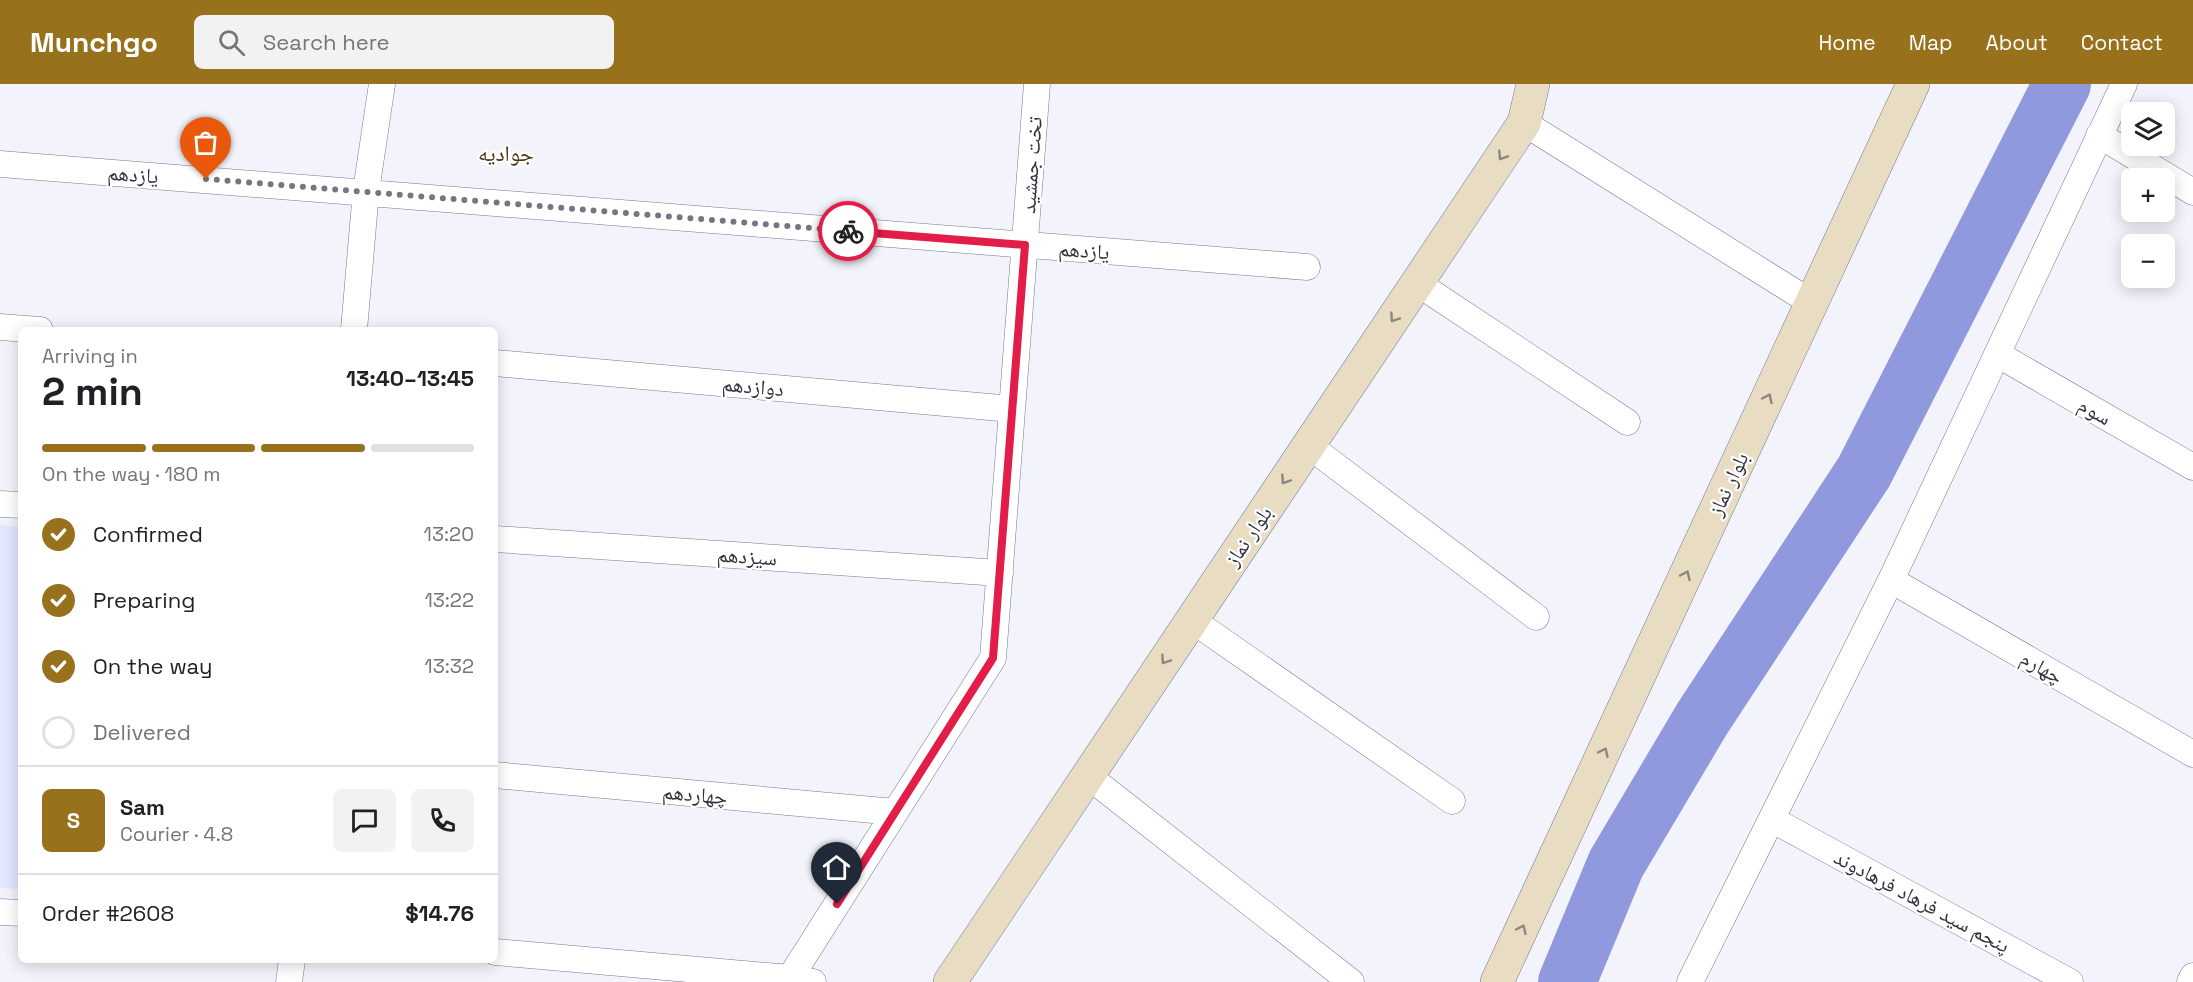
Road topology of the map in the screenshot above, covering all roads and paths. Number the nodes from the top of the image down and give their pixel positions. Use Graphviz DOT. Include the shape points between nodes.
graph roads {
  1 [pos="382,84"];
  2 [pos="1037,84"];
  3 [pos="1533,84"];
  4 [pos="1913,84"];
  5 [pos="2124,84"];
  6 [pos="1524,123"];
  7 [pos="2099,135"];
  8 [pos="0,164"];
  9 [pos="366,191"];
  10 [pos="2193,192"];
  11 [pos="1025,245"];
  12 [pos="1307,267"];
  13 [pos="1417,283"];
  14 [pos="1812,303"];
  15 [pos="0,327"];
  16 [pos="354,327"];
  17 [pos="18,328"];
  18 [pos="1997,354"];
  19 [pos="498,363"];
  20 [pos="1012,409"];
  21 [pos="1627,422"];
  22 [pos="1308,446"];
  23 [pos="2193,467"];
  24 [pos="0,504"];
  25 [pos="18,505"];
  26 [pos="498,539"];
  27 [pos="1000,573"];
  28 [pos="1892,580"];
  29 [pos="1536,617"];
  30 [pos="1192,620"];
  31 [pos="2193,754"];
  32 [pos="498,775"];
  33 [pos="1088,776"];
  34 [pos="1452,801"];
  35 [pos="895,812"];
  36 [pos="1773,820"];
  37 [pos="0,912"];
  38 [pos="18,914"];
  39 [pos="498,952"];
  40 [pos="292,963"];
  41 [pos="2193,976"];
  42 [pos="802,980"];
  43 [pos="289,982"];
  44 [pos="950,982"];
  45 [pos="1351,982"];
  46 [pos="1497,982"];
  47 [pos="1690,982"];
  48 [pos="2070,982"];
  49 [pos="2190,982"];
  1 -- 9 [label="street"];
  2 -- 11 [label="street, تخت جمشید"];
  3 -- 6 [label="main road, بلوار نماز"];
  4 -- 14 [label="main road, بلوار نماز"];
  5 -- 7 [label="street"];
  6 -- 13 [label="main road, بلوار نماز, one-way"];
  6 -- 14 [label="street"];
  7 -- 10 [label="street"];
  7 -- 18 [label="street"];
  8 -- 9 [label="street, یازدهم"];
  9 -- 11 [label="street, یازدهم"];
  9 -- 16 [label="street"];
  11 -- 12 [label="street, یازدهم"];
  11 -- 20 [label="street, تخت جمشید"];
  13 -- 21 [label="street"];
  13 -- 22 [label="main road, بلوار نماز, one-way"];
  46 -- 14 [label="main road, بلوار نماز, one-way"];
  15 -- 17 [label="street"];
  18 -- 23 [label="street, سوم"];
  18 -- 28 [label="street"];
  19 -- 20 [label="street, دوازدهم"];
  20 -- 27 [label="street, تخت جمشید"];
  22 -- 29 [label="street"];
  22 -- 30 [label="main road, بلوار نماز, one-way"];
  24 -- 25 [label="street"];
  26 -- 27 [label="street, سیزدهم"];
  27 -- 35 [label="street, تخت جمشید" via="993,658"];
  28 -- 31 [label="street, چهارم"];
  28 -- 36 [label="street"];
  30 -- 33 [label="main road, بلوار نماز, one-way"];
  30 -- 34 [label="street"];
  32 -- 35 [label="street, چهاردهم"];
  33 -- 44 [label="main road, بلوار نماز"];
  33 -- 45 [label="street"];
  35 -- 42 [label="street, تخت جمشید"];
  36 -- 47 [label="street"];
  36 -- 48 [label="street, پنجم سید فرهاد فرهادوند"];
  37 -- 38 [label="street"];
  39 -- 42 [label="street"];
  40 -- 43 [label="street"];
  41 -- 49 [label="street"];
}
